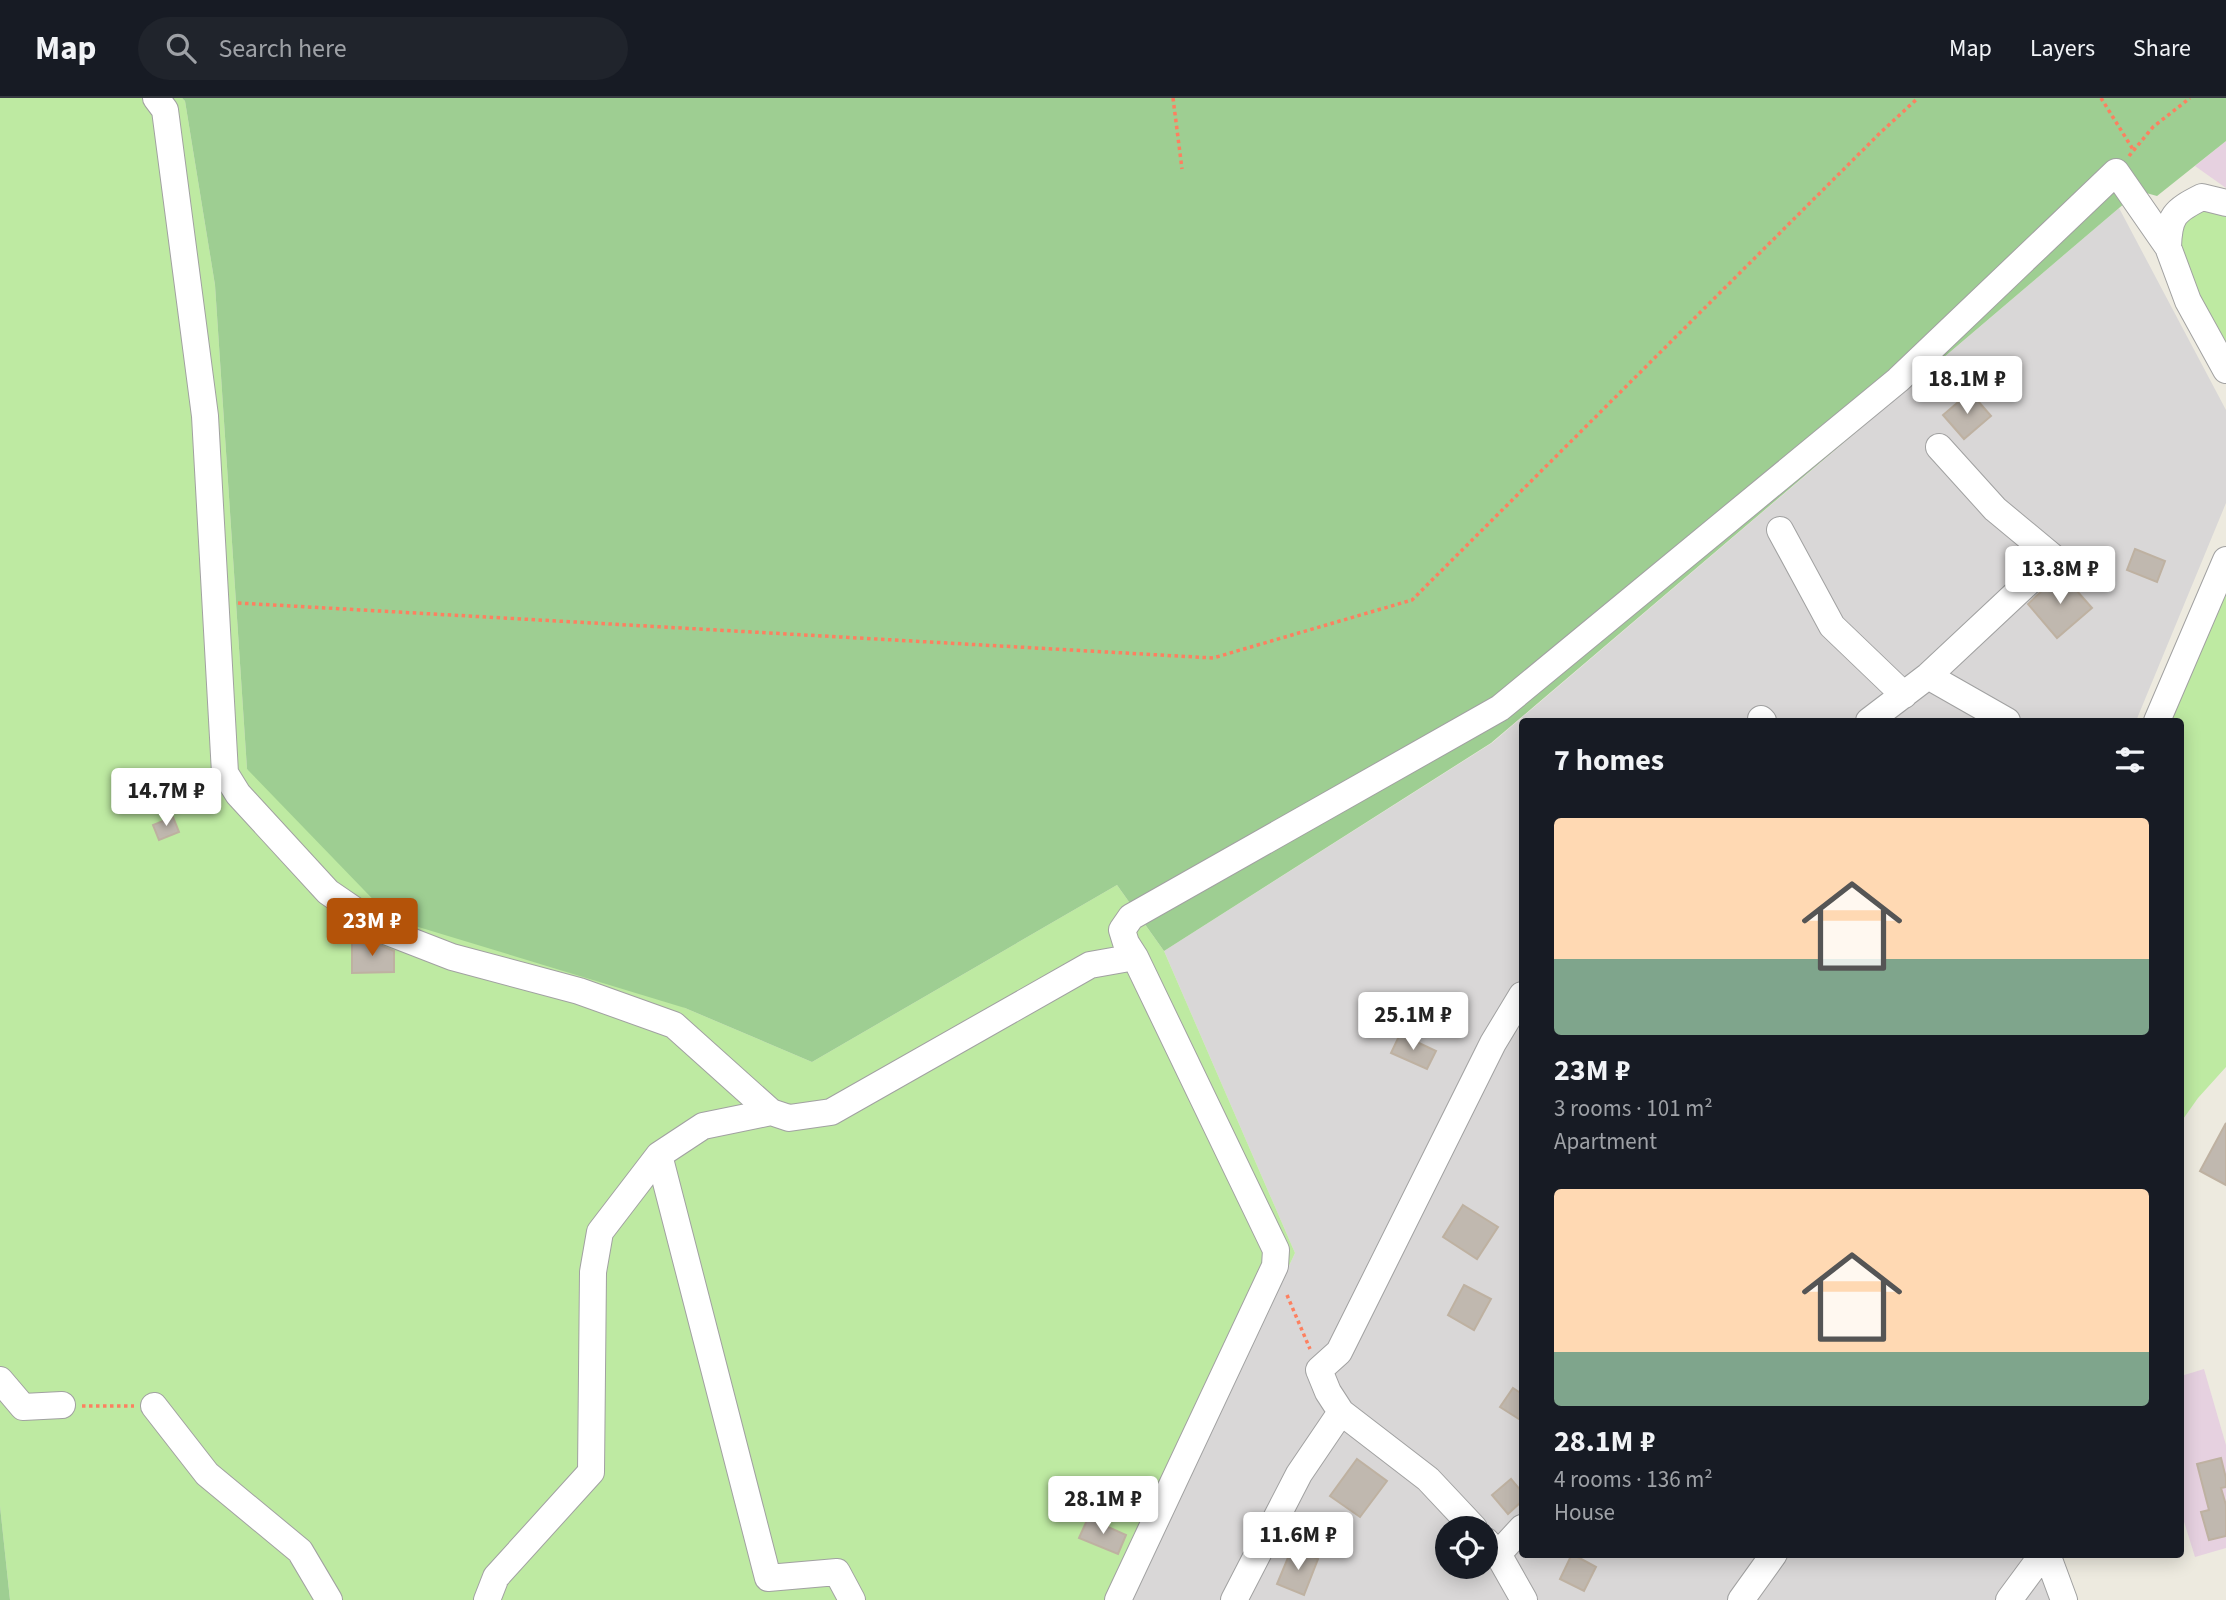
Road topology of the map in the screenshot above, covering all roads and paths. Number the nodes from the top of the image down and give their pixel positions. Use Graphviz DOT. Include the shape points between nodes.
graph roads {
  1 [pos="156,98"];
  2 [pos="1173,98"];
  3 [pos="1918,98"];
  4 [pos="2101,98"];
  5 [pos="2190,98"];
  6 [pos="2134,151"];
  7 [pos="1182,169"];
  8 [pos="2116,173"];
  9 [pos="2226,203"];
  10 [pos="2168,247"];
  11 [pos="2226,370"];
  12 [pos="1939,447"];
  13 [pos="1780,530"];
  14 [pos="2226,560"];
  15 [pos="215,601"];
  16 [pos="1928,676"];
  17 [pos="1904,695"];
  18 [pos="1872,718"];
  19 [pos="2002,718"];
  20 [pos="2158,718"];
  21 [pos="1135,957"];
  22 [pos="1519,1000"];
  23 [pos="771,1112"];
  24 [pos="659,1156"];
  25 [pos="1275,1266"];
  26 [pos="1319,1370"];
  27 [pos="0,1380"];
  28 [pos="62,1405"];
  29 [pos="154,1406"];
  30 [pos="1341,1412"];
  31 [pos="1463,1516"];
  32 [pos="1519,1530"];
  33 [pos="1498,1543"];
  34 [pos="1498,1557"];
  35 [pos="1771,1558"];
  36 [pos="2042,1558"];
  37 [pos="2047,1558"];
  38 [pos="329,1600"];
  39 [pos="487,1600"];
  40 [pos="852,1600"];
  41 [pos="1118,1600"];
  42 [pos="1234,1600"];
  43 [pos="1524,1600"];
  44 [pos="1741,1600"];
  45 [pos="2009,1600"];
  46 [pos="2064,1600"];
  1 -- 15 [label="street" via="165,110 205,416"];
  2 -- 7 [label="path"];
  3 -- 15 [label="path" via="1412,600 1385,608 1213,658"];
  4 -- 6 [label="path"];
  5 -- 6 [label="path" via="2153,127"];
  6 -- 8 [label="path"];
  8 -- 10 [label="street"];
  8 -- 21 [label="street" via="1898,380 1500,708 1131,917 1122,930"];
  9 -- 10 [label="street" via="2202,197 2179,208 2168,225"];
  10 -- 11 [label="street" via="2188,302"];
  12 -- 16 [label="street" via="1995,509 2054,558"];
  13 -- 17 [label="street" via="1832,626"];
  14 -- 20 [label="street"];
  15 -- 23 [label="street" via="225,773 238,794 328,892 385,931 452,957 579,990 674,1025"];
  16 -- 17 [label="street"];
  16 -- 19 [label="street"];
  17 -- 18 [label="street"];
  21 -- 23 [label="street" via="1090,965 831,1112 789,1118"];
  21 -- 25 [label="street" via="1276,1250"];
  22 -- 26 [label="street" via="1493,1043 1339,1352"];
  23 -- 24 [label="street" via="703,1126"];
  24 -- 39 [label="street" via="600,1232 593,1272 591,1472 496,1577"];
  24 -- 40 [label="street" via="768,1578 837,1572"];
  25 -- 26 [label="path"];
  25 -- 41 [label="street"];
  26 -- 30 [label="street"];
  27 -- 28 [label="street" via="23,1407"];
  28 -- 29 [label="path"];
  29 -- 38 [label="street" via="206,1474 300,1551"];
  30 -- 31 [label="street" via="1428,1479"];
  30 -- 42 [label="street" via="1300,1474"];
  32 -- 33 [label="street"];
  34 -- 43 [label="street"];
  35 -- 44 [label="street"];
  36 -- 45 [label="street"];
  37 -- 46 [label="street"];
}
